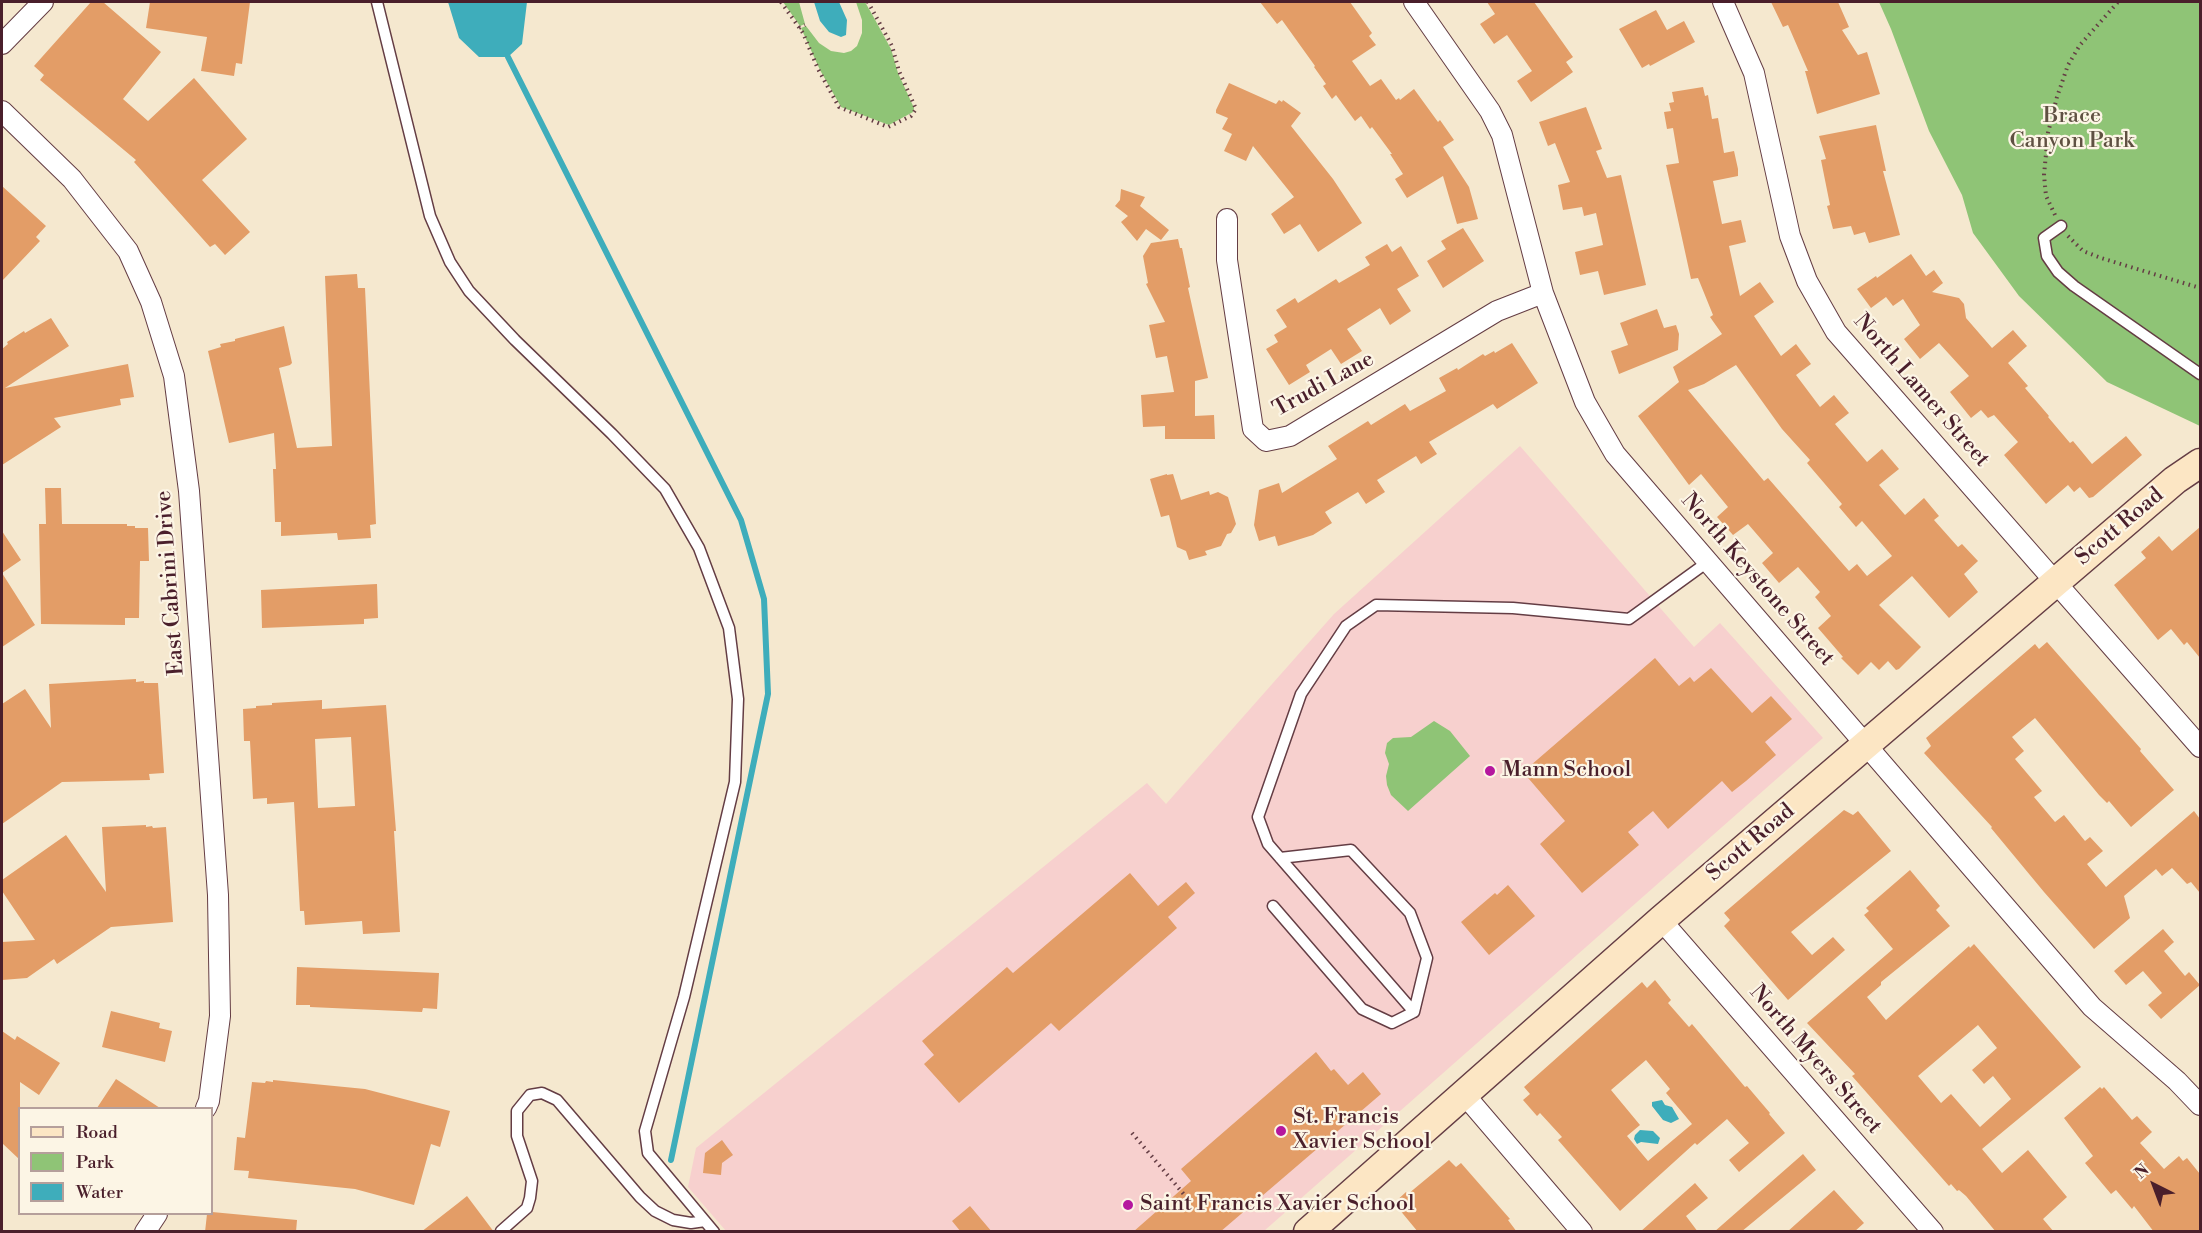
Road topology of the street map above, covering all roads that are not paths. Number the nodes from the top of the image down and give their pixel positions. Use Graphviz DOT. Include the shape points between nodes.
graph roads {
  1 [pos="43,2"];
  2 [pos="377,2"];
  3 [pos="1414,2"];
  4 [pos="1723,2"];
  5 [pos="2,44"];
  6 [pos="2,111"];
  7 [pos="1227,219"];
  8 [pos="2061,226"];
  9 [pos="1543,293"];
  10 [pos="2200,374"];
  11 [pos="2200,463"];
  12 [pos="1708,561"];
  13 [pos="2055,582"];
  14 [pos="1868,744"];
  15 [pos="2200,747"];
  16 [pos="1280,858"];
  17 [pos="1273,906"];
  18 [pos="1661,920"];
  19 [pos="1414,1012"];
  20 [pos="1463,1093"];
  21 [pos="2200,1105"];
  22 [pos="206,1107"];
  23 [pos="156,1215"];
  24 [pos="705,1221"];
  25 [pos="501,1231"];
  26 [pos="145,1232"];
  27 [pos="714,1232"];
  28 [pos="1308,1232"];
  29 [pos="1582,1232"];
  30 [pos="1933,1232"];
  1 -- 5 [label="street"];
  2 -- 24 [label="lane" via="429,216 450,261 469,291 515,340 665,489 699,548 729,628 738,699 735,782 684,997 645,1131 648,1154"];
  3 -- 9 [label="street, North Keystone Street" via="1490,111 1502,135"];
  4 -- 13 [label="street, North Lamer Street" via="1754,73 1790,236 1807,281 1836,332"];
  6 -- 22 [label="street, East Cabrini Drive" via="72,179 128,251 151,302 174,376 189,491 218,895 220,1016"];
  7 -- 9 [label="street, Trudi Lane" via="1227,260 1252,429 1266,441 1290,436 1497,311"];
  8 -- 10 [label="lane" via="2044,238 2047,256 2058,272"];
  9 -- 12 [label="street, North Keystone Street" via="1585,402 1615,454"];
  11 -- 13 [label="street, Scott Road"];
  12 -- 14 [label="street, North Keystone Street"];
  12 -- 16 [label="lane" via="1629,619 1513,608 1376,605 1346,626 1301,694 1258,817 1268,844"];
  13 -- 14 [label="street, Scott Road"];
  13 -- 15 [label="street, North Lamer Street"];
  14 -- 18 [label="street, Scott Road"];
  14 -- 21 [label="street, North Keystone Street" via="2092,1007"];
  16 -- 19 [label="lane"];
  16 -- 19 [label="lane" via="1352,850 1410,914 1426,958"];
  17 -- 19 [label="lane" via="1362,1009 1392,1023"];
  18 -- 20 [label="street, Scott Road"];
  18 -- 30 [label="street, North Myers Street"];
  20 -- 28 [label="street, Scott Road"];
  20 -- 29 [label="street"];
  23 -- 26 [label="street"];
  24 -- 25 [label="lane" via="673,1220 655,1211 557,1101 542,1093 530,1095 517,1111 517,1136 532,1181 530,1198 527,1208"];
  24 -- 27 [label="lane"];
}
